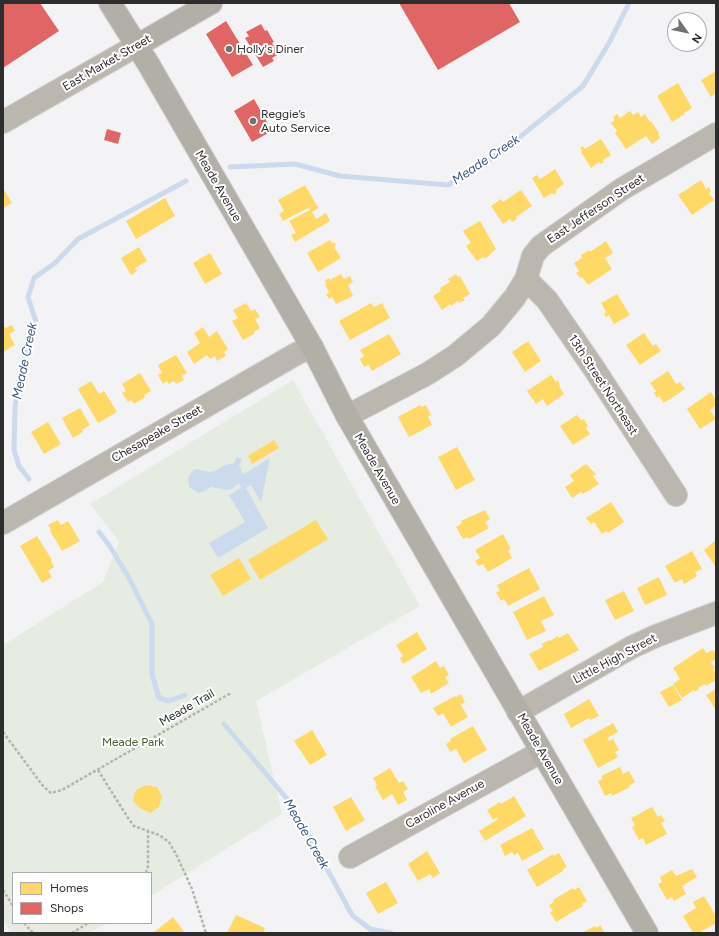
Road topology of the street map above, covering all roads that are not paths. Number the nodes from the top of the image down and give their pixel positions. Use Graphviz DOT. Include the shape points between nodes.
graph roads {
  1 [pos="110,3"];
  2 [pos="211,3"];
  3 [pos="136,46"];
  4 [pos="3,122"];
  5 [pos="715,136"];
  6 [pos="526,279"];
  7 [pos="312,347"];
  8 [pos="347,416"];
  9 [pos="676,495"];
  10 [pos="3,523"];
  11 [pos="716,613"];
  12 [pos="518,712"];
  13 [pos="542,752"];
  14 [pos="350,857"];
  15 [pos="646,933"];
  1 -- 3 [label="main road, Meade Avenue"];
  2 -- 3 [label="main road, East Market Street"];
  3 -- 4 [label="street, East Market Street"];
  3 -- 7 [label="main road, Meade Avenue"];
  5 -- 6 [label="street, East Jefferson Street" via="622,189 541,246 534,256"];
  6 -- 8 [label="street, East Jefferson Street" via="491,326 455,356 427,374"];
  6 -- 9 [label="street, 13th Street Northeast" via="547,300"];
  7 -- 8 [label="main road, Meade Avenue"];
  7 -- 10 [label="street, Chesapeake Street"];
  8 -- 12 [label="main road, Meade Avenue"];
  11 -- 12 [label="street, Little High Street" via="632,647"];
  12 -- 13 [label="main road, Meade Avenue"];
  13 -- 14 [label="street, Caroline Avenue"];
  13 -- 15 [label="main road, Meade Avenue"];
}
